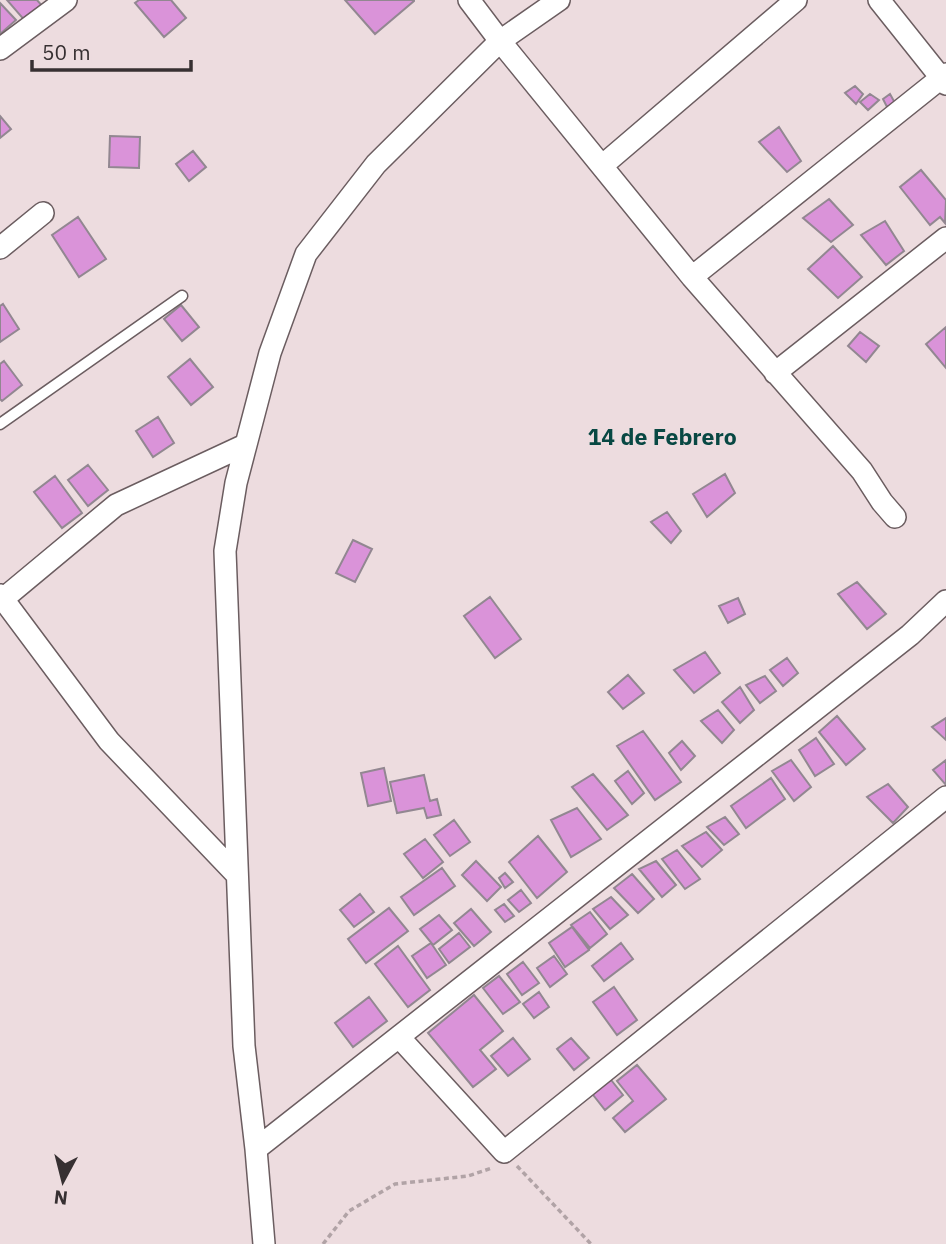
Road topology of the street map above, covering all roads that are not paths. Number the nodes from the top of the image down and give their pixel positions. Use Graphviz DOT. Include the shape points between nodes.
graph roads {
  1 [pos="66,0"];
  2 [pos="469,0"];
  3 [pos="559,0"];
  4 [pos="796,0"];
  5 [pos="879,0"];
  6 [pos="500,41"];
  7 [pos="0,49"];
  8 [pos="944,78"];
  9 [pos="603,165"];
  10 [pos="43,213"];
  11 [pos="946,238"];
  12 [pos="0,248"];
  13 [pos="692,277"];
  14 [pos="182,296"];
  15 [pos="775,373"];
  16 [pos="0,424"];
  17 [pos="245,445"];
  18 [pos="895,517"];
  19 [pos="1,597"];
  20 [pos="946,601"];
  21 [pos="946,797"];
  22 [pos="237,875"];
  23 [pos="399,1037"];
  24 [pos="256,1149"];
  25 [pos="264,1244"];
  1 -- 7 [label="street"];
  2 -- 6 [label="street"];
  3 -- 6 [label="street"];
  4 -- 9 [label="street"];
  5 -- 8 [label="street"];
  6 -- 9 [label="street"];
  6 -- 17 [label="street" via="376,164 306,254 270,353"];
  8 -- 13 [label="street"];
  9 -- 13 [label="street"];
  10 -- 12 [label="street"];
  11 -- 15 [label="street"];
  13 -- 15 [label="street"];
  14 -- 16 [label="lane"];
  15 -- 18 [label="street" via="862,471"];
  17 -- 19 [label="street" via="116,505"];
  17 -- 22 [label="street" via="225,551"];
  19 -- 22 [label="street" via="109,741"];
  20 -- 23 [label="street" via="910,635"];
  21 -- 23 [label="street" via="504,1152"];
  22 -- 24 [label="street" via="244,1046"];
  23 -- 24 [label="street"];
  24 -- 25 [label="street"];
}
